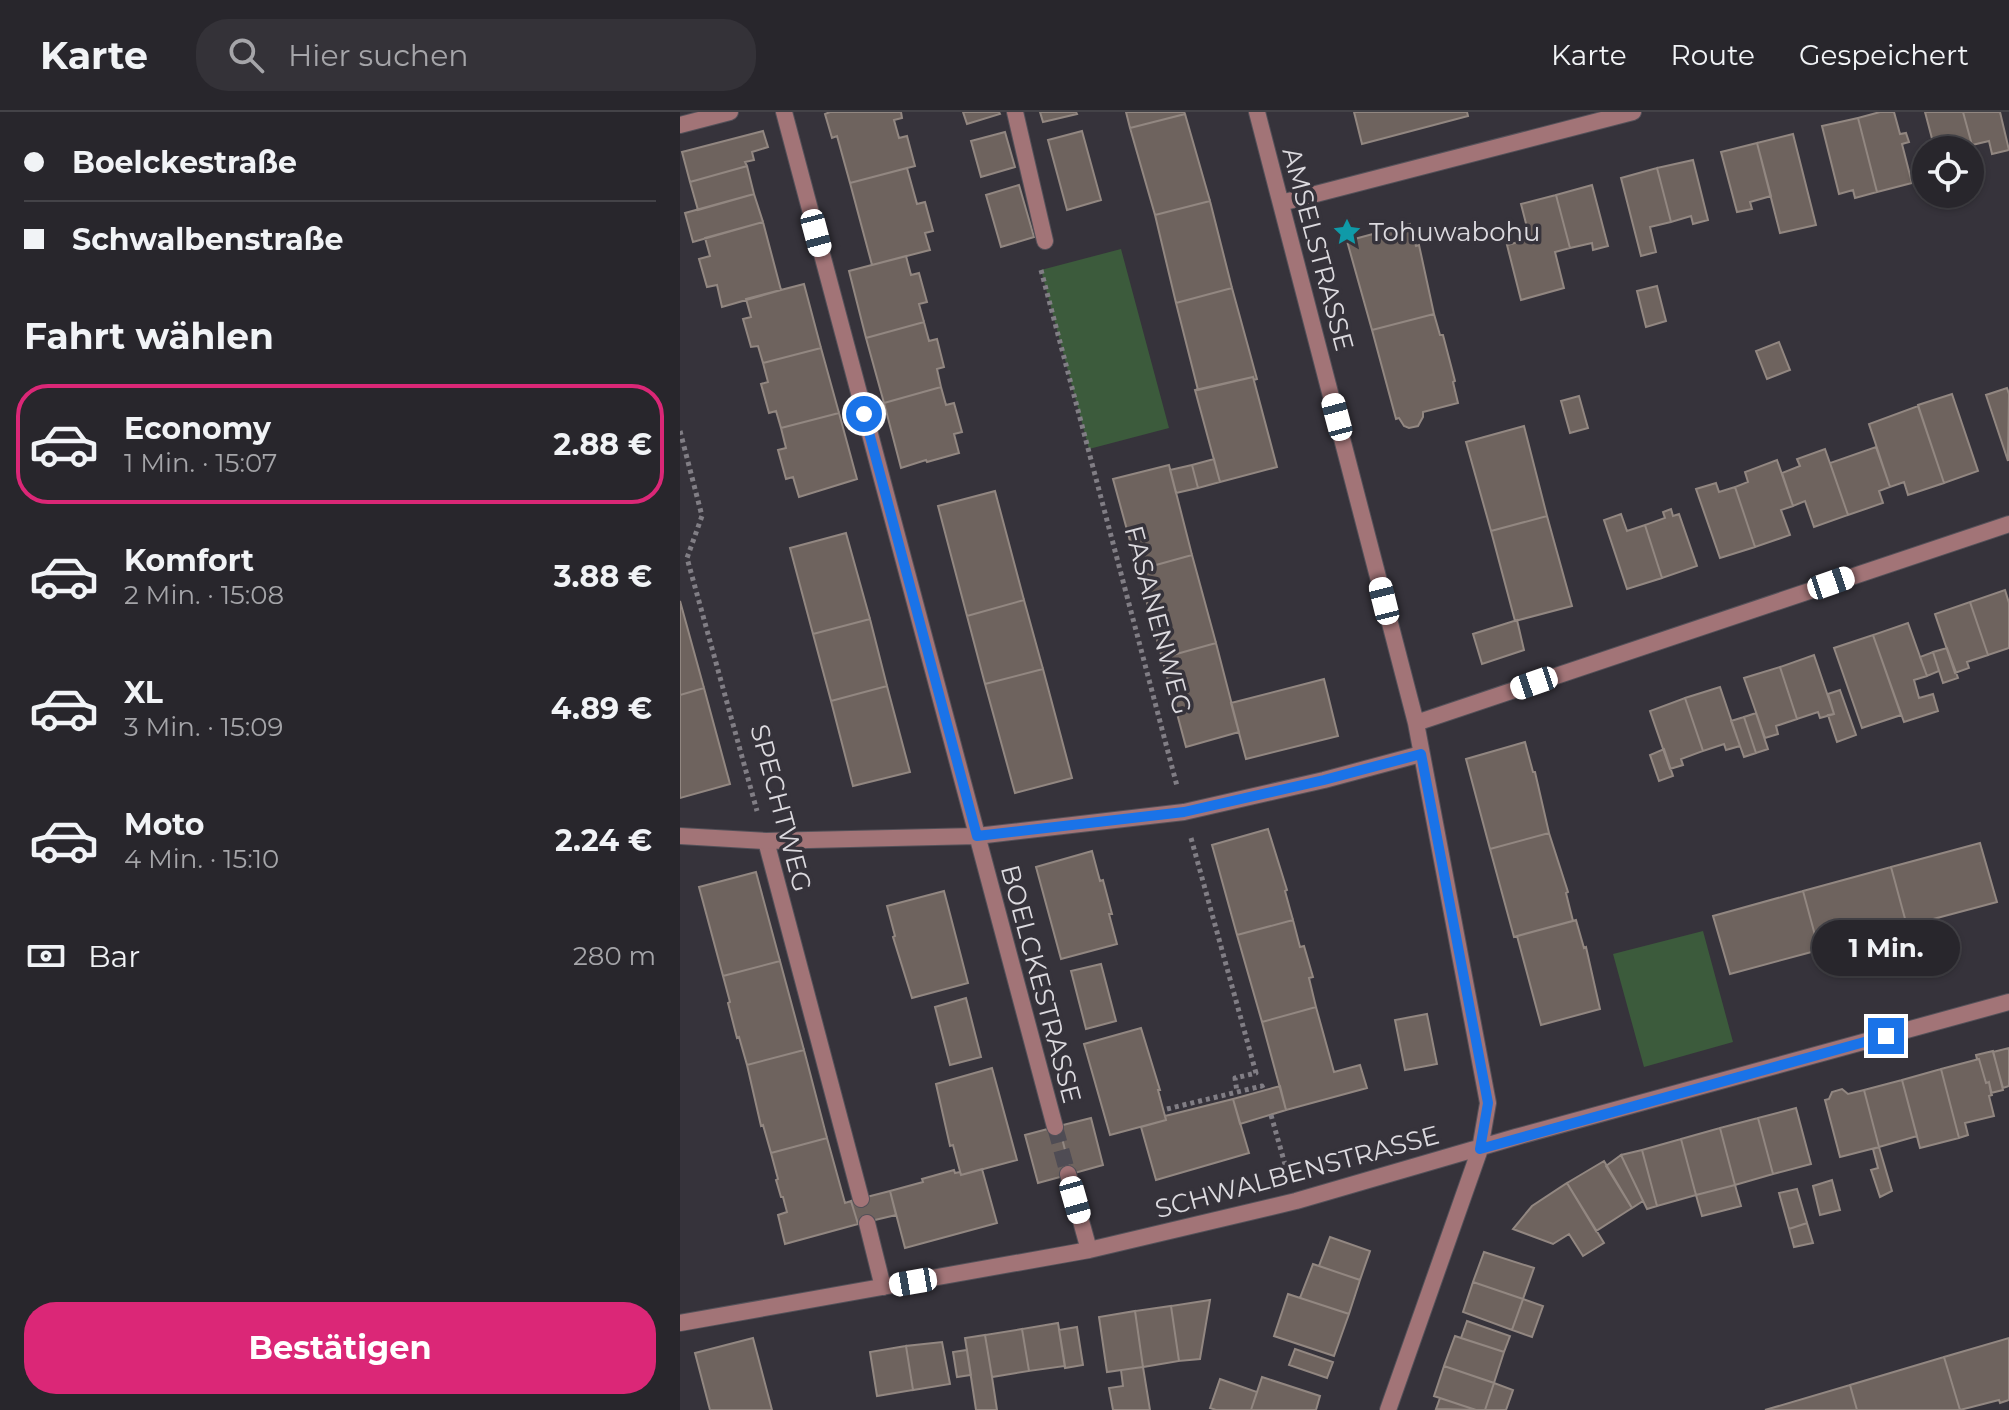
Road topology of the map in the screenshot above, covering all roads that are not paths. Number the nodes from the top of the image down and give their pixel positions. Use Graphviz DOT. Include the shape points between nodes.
graph roads {
  1 [pos="730,112"];
  2 [pos="784,112"];
  3 [pos="1015,112"];
  4 [pos="1257,112"];
  5 [pos="1633,112"];
  6 [pos="1584,118"];
  7 [pos="680,125"];
  8 [pos="1281,203"];
  9 [pos="1045,241"];
  10 [pos="2009,524"];
  11 [pos="1416,723"];
  12 [pos="1421,754"];
  13 [pos="680,836"];
  14 [pos="977,836"];
  15 [pos="766,841"];
  16 [pos="2009,1002"];
  17 [pos="1055,1127"];
  18 [pos="1480,1149"];
  19 [pos="1068,1174"];
  20 [pos="861,1199"];
  21 [pos="867,1223"];
  22 [pos="1089,1250"];
  23 [pos="883,1287"];
  24 [pos="680,1323"];
  25 [pos="1388,1410"];
  1 -- 7 [label="street"];
  2 -- 14 [label="street, BOELCKESTRASSE"];
  3 -- 9 [label="street"];
  4 -- 8 [label="street, AMSELSTRASSE"];
  5 -- 6 [label="street"];
  6 -- 8 [label="street"];
  8 -- 11 [label="street, AMSELSTRASSE"];
  10 -- 11 [label="street"];
  11 -- 12 [label="street, AMSELSTRASSE"];
  12 -- 14 [label="street" via="1184,812"];
  12 -- 18 [label="street, AMSELSTRASSE" via="1488,1103"];
  13 -- 15 [label="street"];
  14 -- 15 [label="street"];
  14 -- 17 [label="street, BOELCKESTRASSE"];
  15 -- 20 [label="street, SPECHTWEG"];
  16 -- 18 [label="street, SCHWALBENSTRASSE"];
  18 -- 22 [label="street, SCHWALBENSTRASSE" via="1296,1201"];
  18 -- 25 [label="street, AMSELSTRASSE"];
  19 -- 22 [label="street"];
  21 -- 23 [label="street"];
  22 -- 23 [label="street, SCHWALBENSTRASSE"];
  23 -- 24 [label="street, SCHWALBENSTRASSE"];
}
